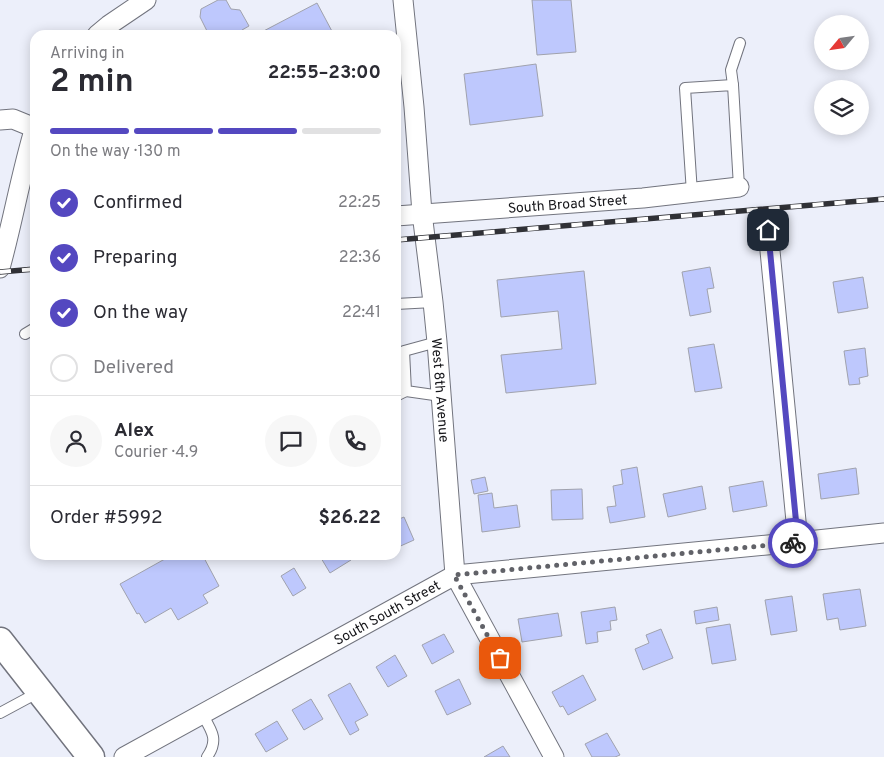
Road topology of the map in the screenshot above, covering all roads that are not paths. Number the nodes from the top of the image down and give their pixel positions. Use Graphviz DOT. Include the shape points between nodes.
graph roads {
  1 [pos="146,0"];
  2 [pos="403,0"];
  3 [pos="103,30"];
  4 [pos="740,44"];
  5 [pos="733,85"];
  6 [pos="0,120"];
  7 [pos="30,126"];
  8 [pos="30,146"];
  9 [pos="739,187"];
  10 [pos="692,193"];
  11 [pos="422,213"];
  12 [pos="401,215"];
  13 [pos="768,230"];
  14 [pos="0,268"];
  15 [pos="433,302"];
  16 [pos="401,304"];
  17 [pos="30,331"];
  18 [pos="25,334"];
  19 [pos="437,342"];
  20 [pos="406,391"];
  21 [pos="401,394"];
  22 [pos="441,396"];
  23 [pos="884,533"];
  24 [pos="798,542"];
  25 [pos="454,575"];
  26 [pos="7,653"];
  27 [pos="40,692"];
  28 [pos="0,713"];
  29 [pos="202,714"];
  30 [pos="91,757"];
  31 [pos="124,757"];
  32 [pos="206,757"];
  33 [pos="554,757"];
  1 -- 3 [label="street"];
  2 -- 11 [label="street, West 8th Avenue"];
  4 -- 5 [label="lane" via="731,70"];
  5 -- 9 [label="lane"];
  5 -- 10 [label="lane" via="685,88"];
  6 -- 7 [label="street" via="12,119"];
  8 -- 14 [label="street"];
  9 -- 10 [label="street, South Broad Street"];
  10 -- 11 [label="street, South Broad Street"];
  11 -- 12 [label="street, South Broad Street"];
  11 -- 15 [label="street, West 8th Avenue"];
  13 -- 24 [label="street"];
  15 -- 16 [label="lane"];
  15 -- 19 [label="street, West 8th Avenue"];
  17 -- 18 [label="lane"];
  19 -- 20 [label="lane" via="404,351"];
  19 -- 22 [label="street, West 8th Avenue"];
  20 -- 21 [label="lane"];
  20 -- 22 [label="lane"];
  22 -- 25 [label="street, West 8th Avenue"];
  23 -- 24 [label="street, South South Street"];
  24 -- 25 [label="street, South South Street"];
  25 -- 29 [label="street, South South Street"];
  25 -- 33 [label="street, West 8th Avenue"];
  26 -- 27 [label="main road"];
  27 -- 28 [label="lane"];
  27 -- 30 [label="main road"];
  29 -- 31 [label="street, South South Street"];
  29 -- 32 [label="lane" via="214,744"];
}
